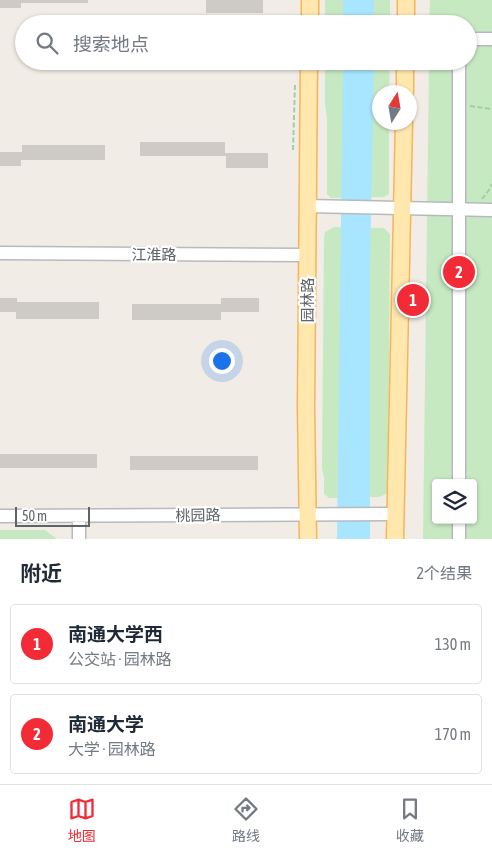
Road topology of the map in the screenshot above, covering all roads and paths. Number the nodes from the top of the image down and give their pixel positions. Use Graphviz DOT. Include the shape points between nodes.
graph roads {
  1 [pos="310,0"];
  2 [pos="406,0"];
  3 [pos="310,15"];
  4 [pos="406,15"];
  5 [pos="477,39"];
  6 [pos="492,39"];
  7 [pos="309,70"];
  8 [pos="405,70"];
  9 [pos="459,70"];
  10 [pos="295,81"];
  11 [pos="405,85"];
  12 [pos="459,103"];
  13 [pos="492,109"];
  14 [pos="404,130"];
  15 [pos="293,150"];
  16 [pos="492,184"];
  17 [pos="308,206"];
  18 [pos="403,207"];
  19 [pos="458,209"];
  20 [pos="472,210"];
  21 [pos="492,210"];
  22 [pos="0,253"];
  23 [pos="307,255"];
  24 [pos="459,479"];
  25 [pos="308,514"];
  26 [pos="395,514"];
  27 [pos="0,516"];
  28 [pos="79,517"];
  29 [pos="459,524"];
  30 [pos="78,539"];
  31 [pos="308,539"];
  32 [pos="395,539"];
  33 [pos="459,539"];
  1 -- 3 [label="main road"];
  2 -- 4 [label="main road"];
  5 -- 6 [label="street"];
  7 -- 17 [label="main road, 园林路"];
  8 -- 11 [label="main road"];
  9 -- 12 [label="street"];
  10 -- 15 [label="path"];
  12 -- 13 [label="path"];
  12 -- 19 [label="street"];
  14 -- 18 [label="main road"];
  16 -- 20 [label="path"];
  17 -- 18 [label="street"];
  17 -- 23 [label="main road, 园林路"];
  18 -- 19 [label="street"];
  18 -- 26 [label="main road"];
  19 -- 20 [label="street"];
  19 -- 24 [label="street"];
  20 -- 21 [label="street"];
  22 -- 23 [label="street, 江淮路"];
  23 -- 25 [label="main road, 园林路"];
  25 -- 26 [label="street, 桃园路"];
  25 -- 28 [label="street, 桃园路"];
  25 -- 31 [label="main road, 园林路"];
  26 -- 32 [label="main road"];
  27 -- 28 [label="street, 桃园路"];
  28 -- 30 [label="street"];
  29 -- 33 [label="street"];
}
